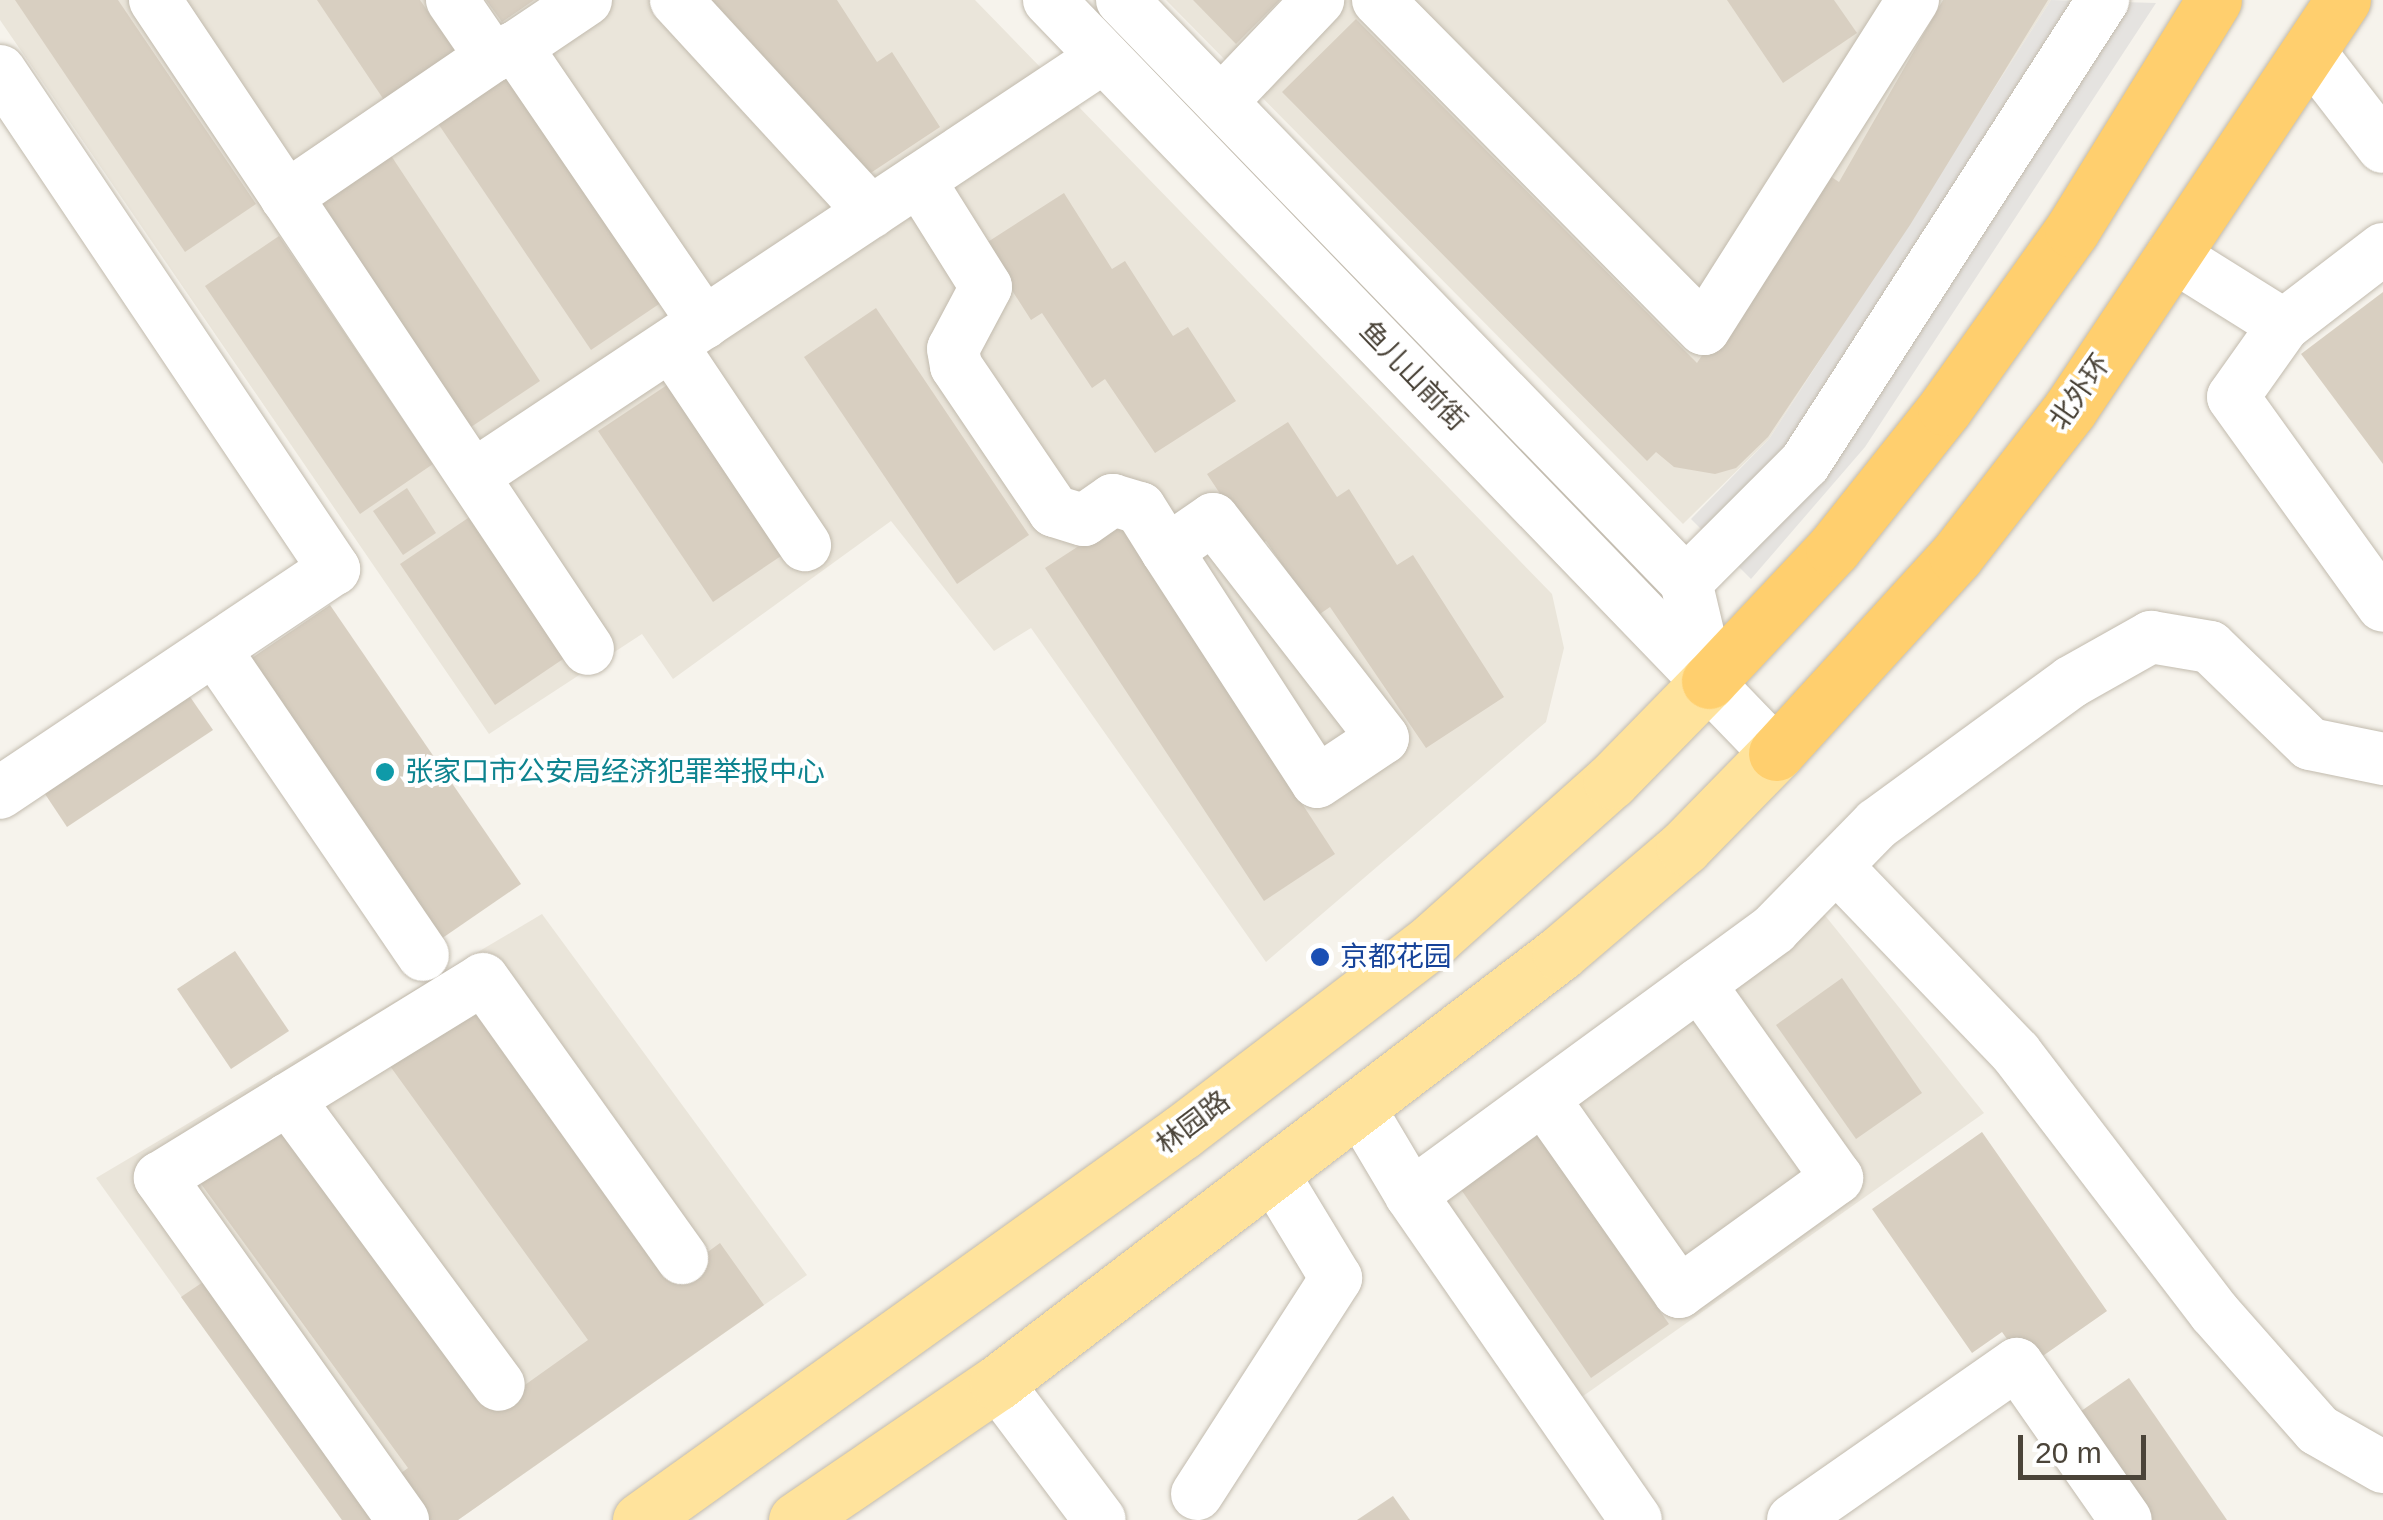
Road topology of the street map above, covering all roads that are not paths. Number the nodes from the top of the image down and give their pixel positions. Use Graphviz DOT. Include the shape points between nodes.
graph roads {
  1 [pos="155,0"];
  2 [pos="452,0"];
  3 [pos="586,0"];
  4 [pos="676,0"];
  5 [pos="1049,0"];
  6 [pos="1122,0"];
  7 [pos="1318,0"];
  8 [pos="1378,0"];
  9 [pos="2103,0"];
  10 [pos="2214,0"];
  11 [pos="2343,0"];
  12 [pos="1892,10"];
  13 [pos="2309,51"];
  14 [pos="504,52"];
  15 [pos="1104,57"];
  16 [pos="0,71"];
  17 [pos="1221,102"];
  18 [pos="2383,147"];
  19 [pos="918,180"];
  20 [pos="286,197"];
  21 [pos="871,212"];
  22 [pos="2383,249"];
  23 [pos="2172,255"];
  24 [pos="2284,325"];
  25 [pos="687,334"];
  26 [pos="473,476"];
  27 [pos="805,545"];
  28 [pos="1167,551"];
  29 [pos="1686,582"];
  30 [pos="2383,606"];
  31 [pos="588,649"];
  32 [pos="215,650"];
  33 [pos="1709,681"];
  34 [pos="1776,753"];
  35 [pos="2383,759"];
  36 [pos="0,793"];
  37 [pos="1836,866"];
  38 [pos="423,955"];
  39 [pos="1699,984"];
  40 [pos="288,1099"];
  41 [pos="1360,1109"];
  42 [pos="1559,1121"];
  43 [pos="1273,1174"];
  44 [pos="1411,1196"];
  45 [pos="682,1258"];
  46 [pos="997,1382"];
  47 [pos="498,1385"];
  48 [pos="2383,1467"];
  49 [pos="1197,1494"];
  50 [pos="403,1520"];
  51 [pos="640,1520"];
  52 [pos="796,1520"];
  53 [pos="1100,1520"];
  54 [pos="1636,1520"];
  55 [pos="1793,1520"];
  56 [pos="2126,1520"];
  1 -- 20 [label="street"];
  2 -- 14 [label="street"];
  3 -- 14 [label="street"];
  4 -- 21 [label="street"];
  5 -- 15 [label="street, 鱼儿山前街"];
  6 -- 17 [label="street"];
  7 -- 17 [label="street"];
  8 -- 12 [label="street" via="1704,329"];
  9 -- 29 [label="street" via="1805,463"];
  10 -- 33 [label="highway" via="2072,230 1945,408 1833,549"];
  11 -- 13 [label="highway, 北外环"];
  13 -- 18 [label="street"];
  13 -- 23 [label="highway, 北外环"];
  14 -- 20 [label="street" via="347,167"];
  14 -- 25 [label="street"];
  15 -- 19 [label="street"];
  15 -- 33 [label="street, 鱼儿山前街"];
  16 -- 32 [label="street" via="334,570"];
  17 -- 29 [label="street"];
  19 -- 21 [label="street"];
  19 -- 28 [label="street" via="986,287 953,349 967,382 1054,511 1084,520 1113,500 1129,500"];
  20 -- 26 [label="street"];
  21 -- 25 [label="street"];
  22 -- 24 [label="street"];
  23 -- 24 [label="street"];
  23 -- 34 [label="highway, 北外环" via="2070,409 1956,556"];
  24 -- 30 [label="street" via="2233,397"];
  25 -- 26 [label="street"];
  25 -- 27 [label="street"];
  26 -- 31 [label="street"];
  28 -- 28 [label="street" via="1213,519 1383,738 1317,782"];
  29 -- 33 [label="street"];
  32 -- 36 [label="street"];
  32 -- 38 [label="street"];
  33 -- 34 [label="street, 鱼儿山前街"];
  33 -- 51 [label="main road, 林园路" via="1611,780 1434,939 1182,1132"];
  34 -- 41 [label="main road" via="1602,918"];
  35 -- 37 [label="street" via="2310,744 2210,647 2151,637 2056,692 1877,824"];
  37 -- 39 [label="street" via="1774,929"];
  37 -- 48 [label="street" via="2016,1053 2214,1312 2318,1430"];
  39 -- 42 [label="street" via="1836,1178 1679,1292"];
  39 -- 44 [label="street"];
  40 -- 45 [label="street" via="482,979"];
  40 -- 47 [label="street"];
  40 -- 50 [label="street" via="160,1178"];
  41 -- 43 [label="main road"];
  41 -- 44 [label="street"];
  43 -- 46 [label="main road"];
  43 -- 49 [label="street" via="1336,1278"];
  44 -- 54 [label="street"];
  46 -- 52 [label="main road"];
  46 -- 53 [label="street"];
  55 -- 56 [label="street" via="2017,1364"];
}
